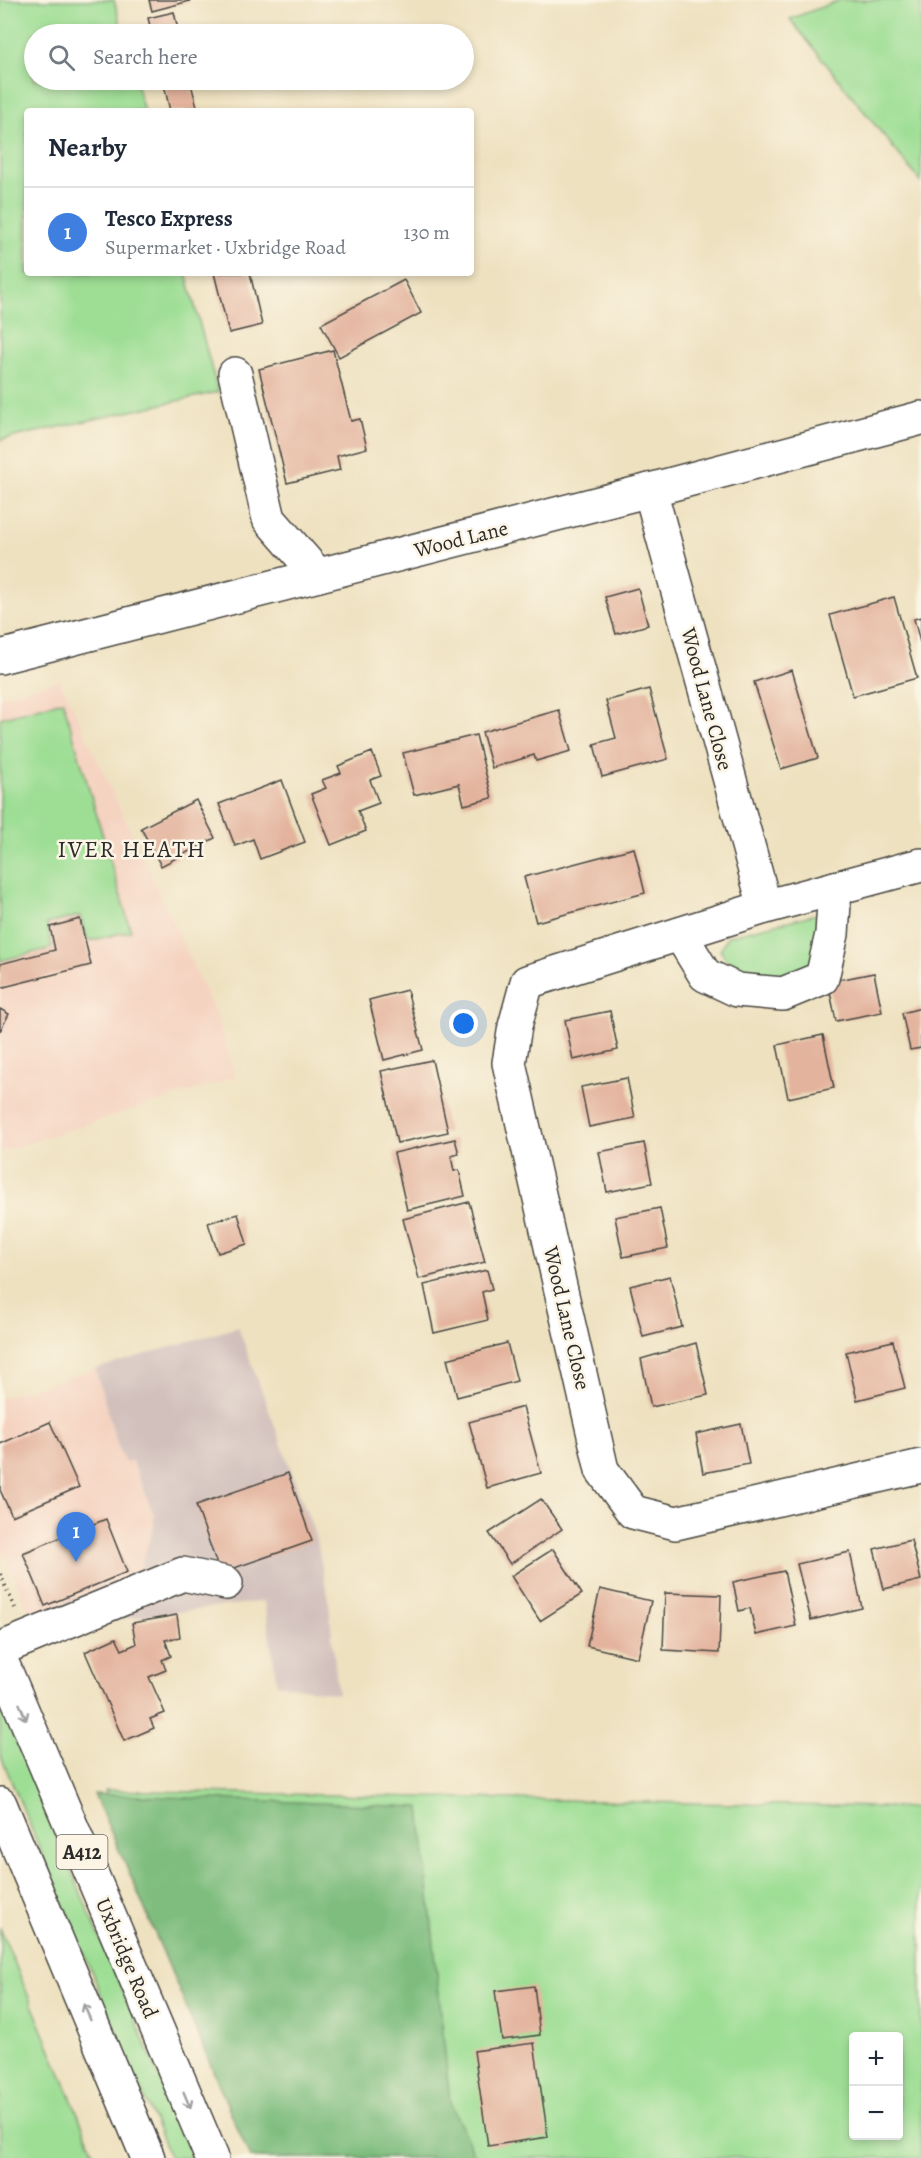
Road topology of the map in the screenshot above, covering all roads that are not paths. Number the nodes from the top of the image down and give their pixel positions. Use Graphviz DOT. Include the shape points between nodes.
graph roads {
  1 [pos="235,374"];
  2 [pos="921,418"];
  3 [pos="650,490"];
  4 [pos="318,575"];
  5 [pos="0,657"];
  6 [pos="921,865"];
  7 [pos="835,888"];
  8 [pos="765,907"];
  9 [pos="680,934"];
  10 [pos="921,1466"];
  11 [pos="226,1583"];
  12 [pos="0,1649"];
  13 [pos="0,1658"];
  14 [pos="0,1804"];
  15 [pos="148,2158"];
  16 [pos="212,2158"];
  1 -- 4 [label="street" via="269,519"];
  2 -- 3 [label="street, Wood Lane"];
  3 -- 4 [label="street, Wood Lane"];
  3 -- 8 [label="street, Wood Lane Close"];
  4 -- 5 [label="street, Wood Lane"];
  6 -- 7 [label="street, Wood Lane Close"];
  7 -- 8 [label="street, Wood Lane Close"];
  7 -- 9 [label="street" via="832,934 822,978 783,994 737,990 705,975"];
  8 -- 9 [label="street, Wood Lane Close"];
  9 -- 10 [label="street, Wood Lane Close" via="528,982 509,1063 602,1470 633,1512 676,1522"];
  11 -- 12 [label="street" via="183,1574"];
  13 -- 16 [label="street, Uxbridge Road / A412, one-way"];
  15 -- 14 [label="street, A412, one-way"];
}
